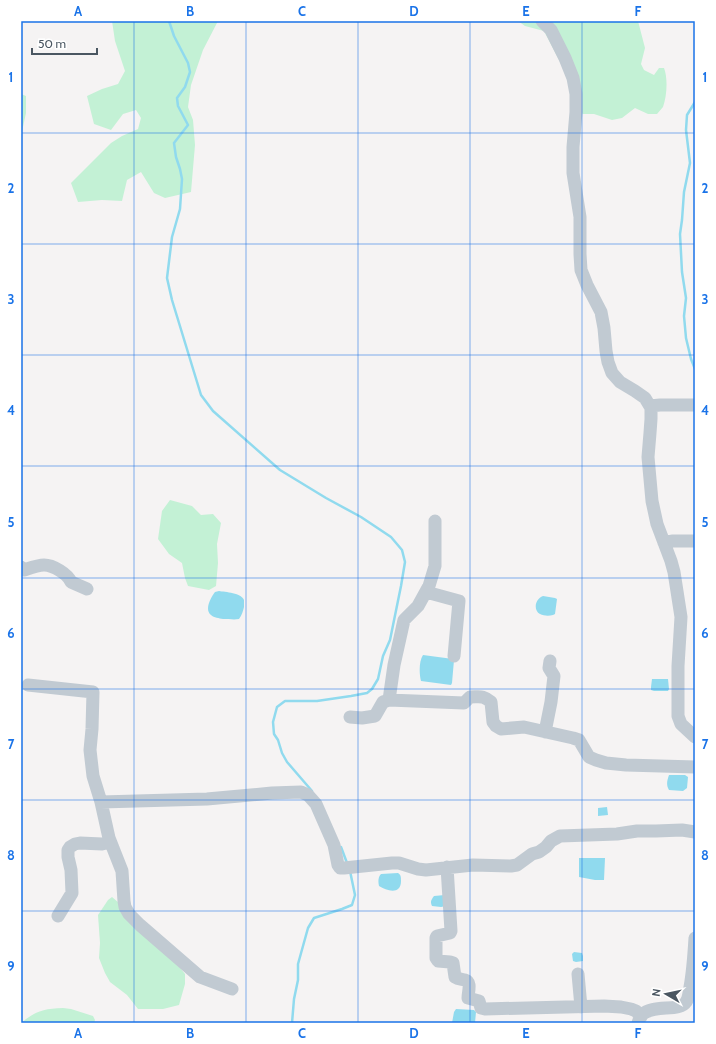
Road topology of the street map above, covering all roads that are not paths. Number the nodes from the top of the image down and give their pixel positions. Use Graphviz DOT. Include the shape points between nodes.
graph roads {
  1 [pos="542,21"];
  2 [pos="695,405"];
  3 [pos="650,406"];
  4 [pos="435,521"];
  5 [pos="695,542"];
  6 [pos="664,543"];
  7 [pos="21,567"];
  8 [pos="86,589"];
  9 [pos="426,592"];
  10 [pos="454,656"];
  11 [pos="550,661"];
  12 [pos="28,685"];
  13 [pos="389,700"];
  14 [pos="350,716"];
  15 [pos="545,732"];
  16 [pos="695,737"];
  17 [pos="695,767"];
  18 [pos="101,802"];
  19 [pos="695,832"];
  20 [pos="110,842"];
  21 [pos="447,867"];
  22 [pos="58,916"];
  23 [pos="695,938"];
  24 [pos="578,974"];
  25 [pos="232,989"];
  26 [pos="581,1007"];
  27 [pos="639,1020"];
  1 -- 3 [label="street" via="552,30 573,78 576,94 573,173 580,217 580,254 587,285 601,312 606,356 612,373 620,382 645,398"];
  2 -- 3 [label="street"];
  3 -- 6 [label="street" via="652,413 649,475 652,501"];
  4 -- 9 [label="street" via="435,566"];
  5 -- 6 [label="street"];
  6 -- 16 [label="street" via="674,572 681,617 678,716 681,724"];
  7 -- 8 [label="street" via="24,570 47,565"];
  9 -- 10 [label="street" via="459,601"];
  9 -- 13 [label="street" via="418,606 404,620"];
  11 -- 15 [label="street" via="549,668 554,676"];
  12 -- 18 [label="street" via="93,692 90,750 93,776"];
  13 -- 14 [label="street" via="383,702 375,716"];
  13 -- 15 [label="street" via="464,703 470,697 482,696 491,702 493,722 501,729 524,727"];
  15 -- 17 [label="street" via="579,740 589,757 606,763"];
  18 -- 20 [label="street"];
  18 -- 21 [label="street" via="207,799 301,792 308,795 316,804 334,845 340,868 392,863 426,870"];
  19 -- 21 [label="street" via="636,830 617,834 560,836 551,841 546,848 517,865"];
  20 -- 22 [label="street" via="80,843 70,847 68,857 72,893"];
  20 -- 25 [label="street" via="122,871 124,901 129,914 200,977"];
  21 -- 26 [label="street" via="451,928 450,933 436,938 436,960 450,962 455,977 467,980 468,998 479,1000 481,1008 485,1009"];
  23 -- 27 [label="street" via="693,970 686,1003 683,1006 648,1011 643,1013"];
  24 -- 26 [label="street"];
  26 -- 27 [label="street" via="621,1007 636,1011"];
}
